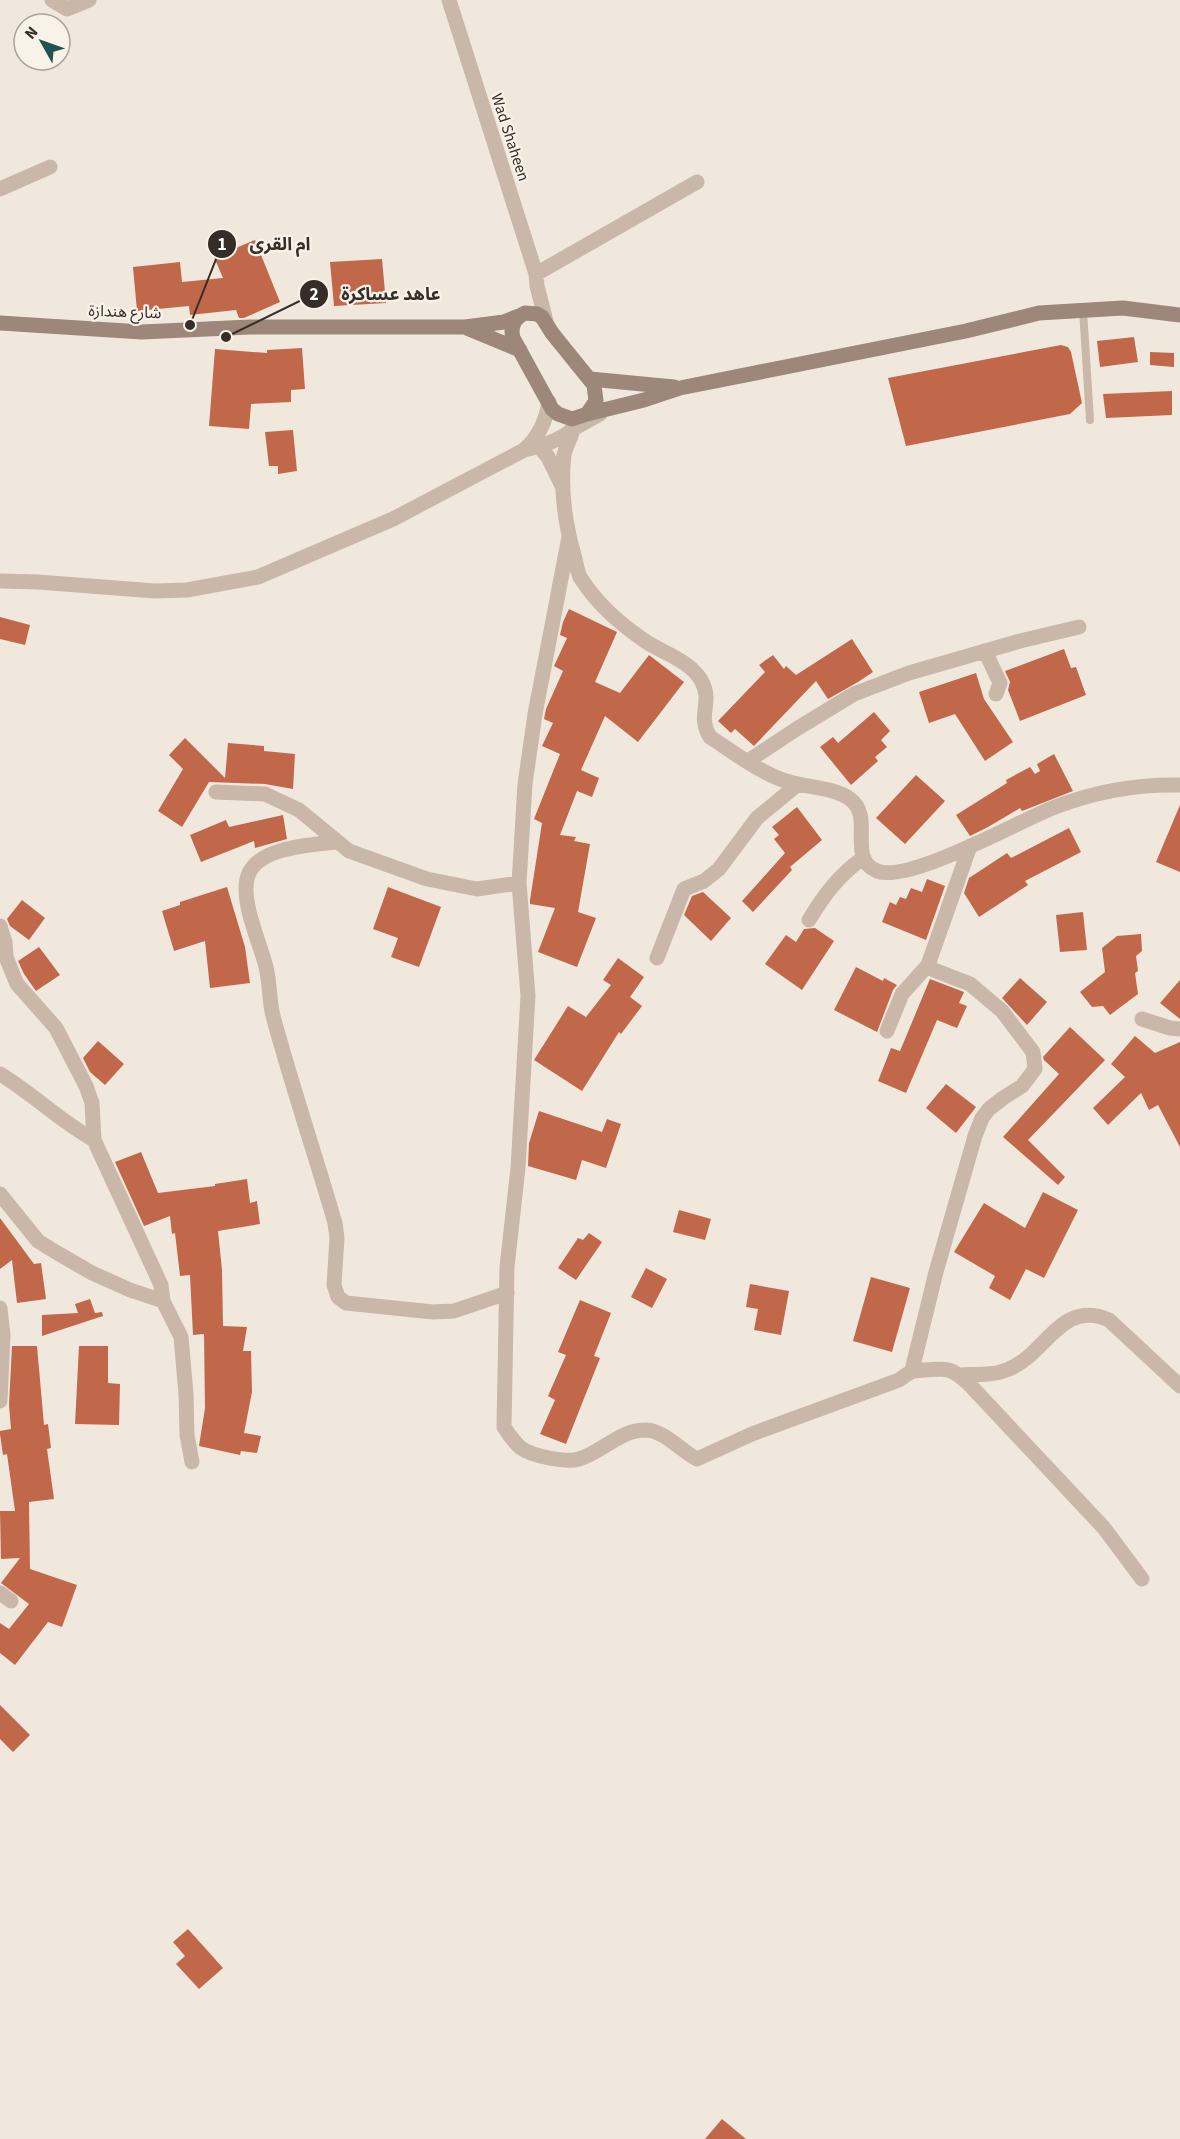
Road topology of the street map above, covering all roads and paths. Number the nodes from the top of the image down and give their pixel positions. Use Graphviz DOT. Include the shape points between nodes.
graph roads {
  1 [pos="52,0"];
  2 [pos="89,0"];
  3 [pos="448,0"];
  4 [pos="50,167"];
  5 [pos="697,182"];
  6 [pos="0,189"];
  7 [pos="536,280"];
  8 [pos="1083,310"];
  9 [pos="1180,315"];
  10 [pos="519,316"];
  11 [pos="0,323"];
  12 [pos="465,327"];
  13 [pos="549,327"];
  14 [pos="519,348"];
  15 [pos="587,375"];
  16 [pos="680,388"];
  17 [pos="549,402"];
  18 [pos="608,409"];
  19 [pos="587,414"];
  20 [pos="1090,420"];
  21 [pos="573,429"];
  22 [pos="533,444"];
  23 [pos="562,486"];
  24 [pos="569,537"];
  25 [pos="0,581"];
  26 [pos="1078,627"];
  27 [pos="985,651"];
  28 [pos="996,694"];
  29 [pos="748,761"];
  30 [pos="797,785"];
  31 [pos="1180,785"];
  32 [pos="216,792"];
  33 [pos="336,842"];
  34 [pos="970,846"];
  35 [pos="863,858"];
  36 [pos="519,883"];
  37 [pos="809,920"];
  38 [pos="0,926"];
  39 [pos="657,958"];
  40 [pos="928,965"];
  41 [pos="1142,1019"];
  42 [pos="1180,1029"];
  43 [pos="887,1030"];
  44 [pos="0,1074"];
  45 [pos="94,1140"];
  46 [pos="0,1194"];
  47 [pos="507,1293"];
  48 [pos="163,1300"];
  49 [pos="0,1308"];
  50 [pos="912,1370"];
  51 [pos="959,1375"];
  52 [pos="1180,1386"];
  53 [pos="0,1401"];
  54 [pos="192,1462"];
  55 [pos="1142,1579"];
  1 -- 2 [label="street" via="67,9"];
  3 -- 7 [label="street, Wad Shaheen"];
  4 -- 6 [label="street"];
  5 -- 7 [label="street"];
  7 -- 10 [label="street"];
  7 -- 13 [label="street, Wad Shaheen"];
  8 -- 9 [label="street" via="1123,308"];
  8 -- 16 [label="street" via="1039,313"];
  8 -- 20 [label="lane"];
  10 -- 12 [label="street, شارع هندازة"];
  10 -- 13 [label="street" via="537,314"];
  10 -- 14 [label="street" via="512,332"];
  11 -- 12 [label="street, شارع هندازة" via="142,332 250,327"];
  12 -- 14 [label="street, شارع هندازة"];
  13 -- 15 [label="street"];
  14 -- 17 [label="street"];
  15 -- 16 [label="street"];
  15 -- 19 [label="street" via="596,401"];
  16 -- 18 [label="street"];
  17 -- 19 [label="street" via="565,418"];
  17 -- 22 [label="street"];
  18 -- 19 [label="street"];
  18 -- 21 [label="street"];
  19 -- 21 [label="street"];
  21 -- 22 [label="street" via="559,439"];
  21 -- 23 [label="street" via="565,454"];
  22 -- 23 [label="street" via="548,457"];
  22 -- 25 [label="street" via="393,519 258,577 187,590 155,591"];
  23 -- 24 [label="street"];
  24 -- 29 [label="street" via="579,575 594,596 618,622 687,665 701,679 708,697 706,729 711,737"];
  24 -- 36 [label="street" via="535,714 525,784"];
  26 -- 27 [label="street"];
  27 -- 28 [label="street" via="1000,683"];
  27 -- 29 [label="street" via="854,694"];
  29 -- 30 [label="street"];
  30 -- 35 [label="street" via="836,791 852,800 862,821"];
  30 -- 39 [label="street" via="757,818 719,869 684,889"];
  31 -- 34 [label="street" via="1106,792 1055,807"];
  32 -- 33 [label="street" via="265,794 299,810"];
  33 -- 36 [label="street" via="349,851 451,885 477,889"];
  33 -- 47 [label="street" via="274,853 249,873 245,892 266,966 272,1013 335,1223 334,1285 338,1298 346,1303 454,1311"];
  34 -- 35 [label="street" via="892,872 879,872"];
  34 -- 40 [label="street"];
  35 -- 37 [label="street" via="845,870"];
  36 -- 47 [label="street" via="528,996"];
  38 -- 45 [label="street" via="17,984 56,1028 86,1086 92,1103"];
  40 -- 43 [label="street" via="902,994"];
  40 -- 50 [label="street" via="970,984 1002,1011 1033,1052 1035,1068 1022,1086 982,1118 936,1272"];
  41 -- 42 [label="street"];
  44 -- 45 [label="street" via="70,1127"];
  45 -- 48 [label="street" via="161,1285"];
  46 -- 48 [label="street" via="38,1241 92,1273"];
  47 -- 50 [label="street" via="504,1427 522,1449 556,1459 580,1459 629,1431 649,1430 697,1459 752,1434 899,1380"];
  48 -- 54 [label="street" via="182,1338"];
  49 -- 53 [label="street"];
  50 -- 51 [label="street" via="950,1369"];
  51 -- 52 [label="street" via="1008,1370 1028,1358 1063,1323 1095,1314 1109,1320"];
  51 -- 55 [label="street" via="1104,1528"];
}
